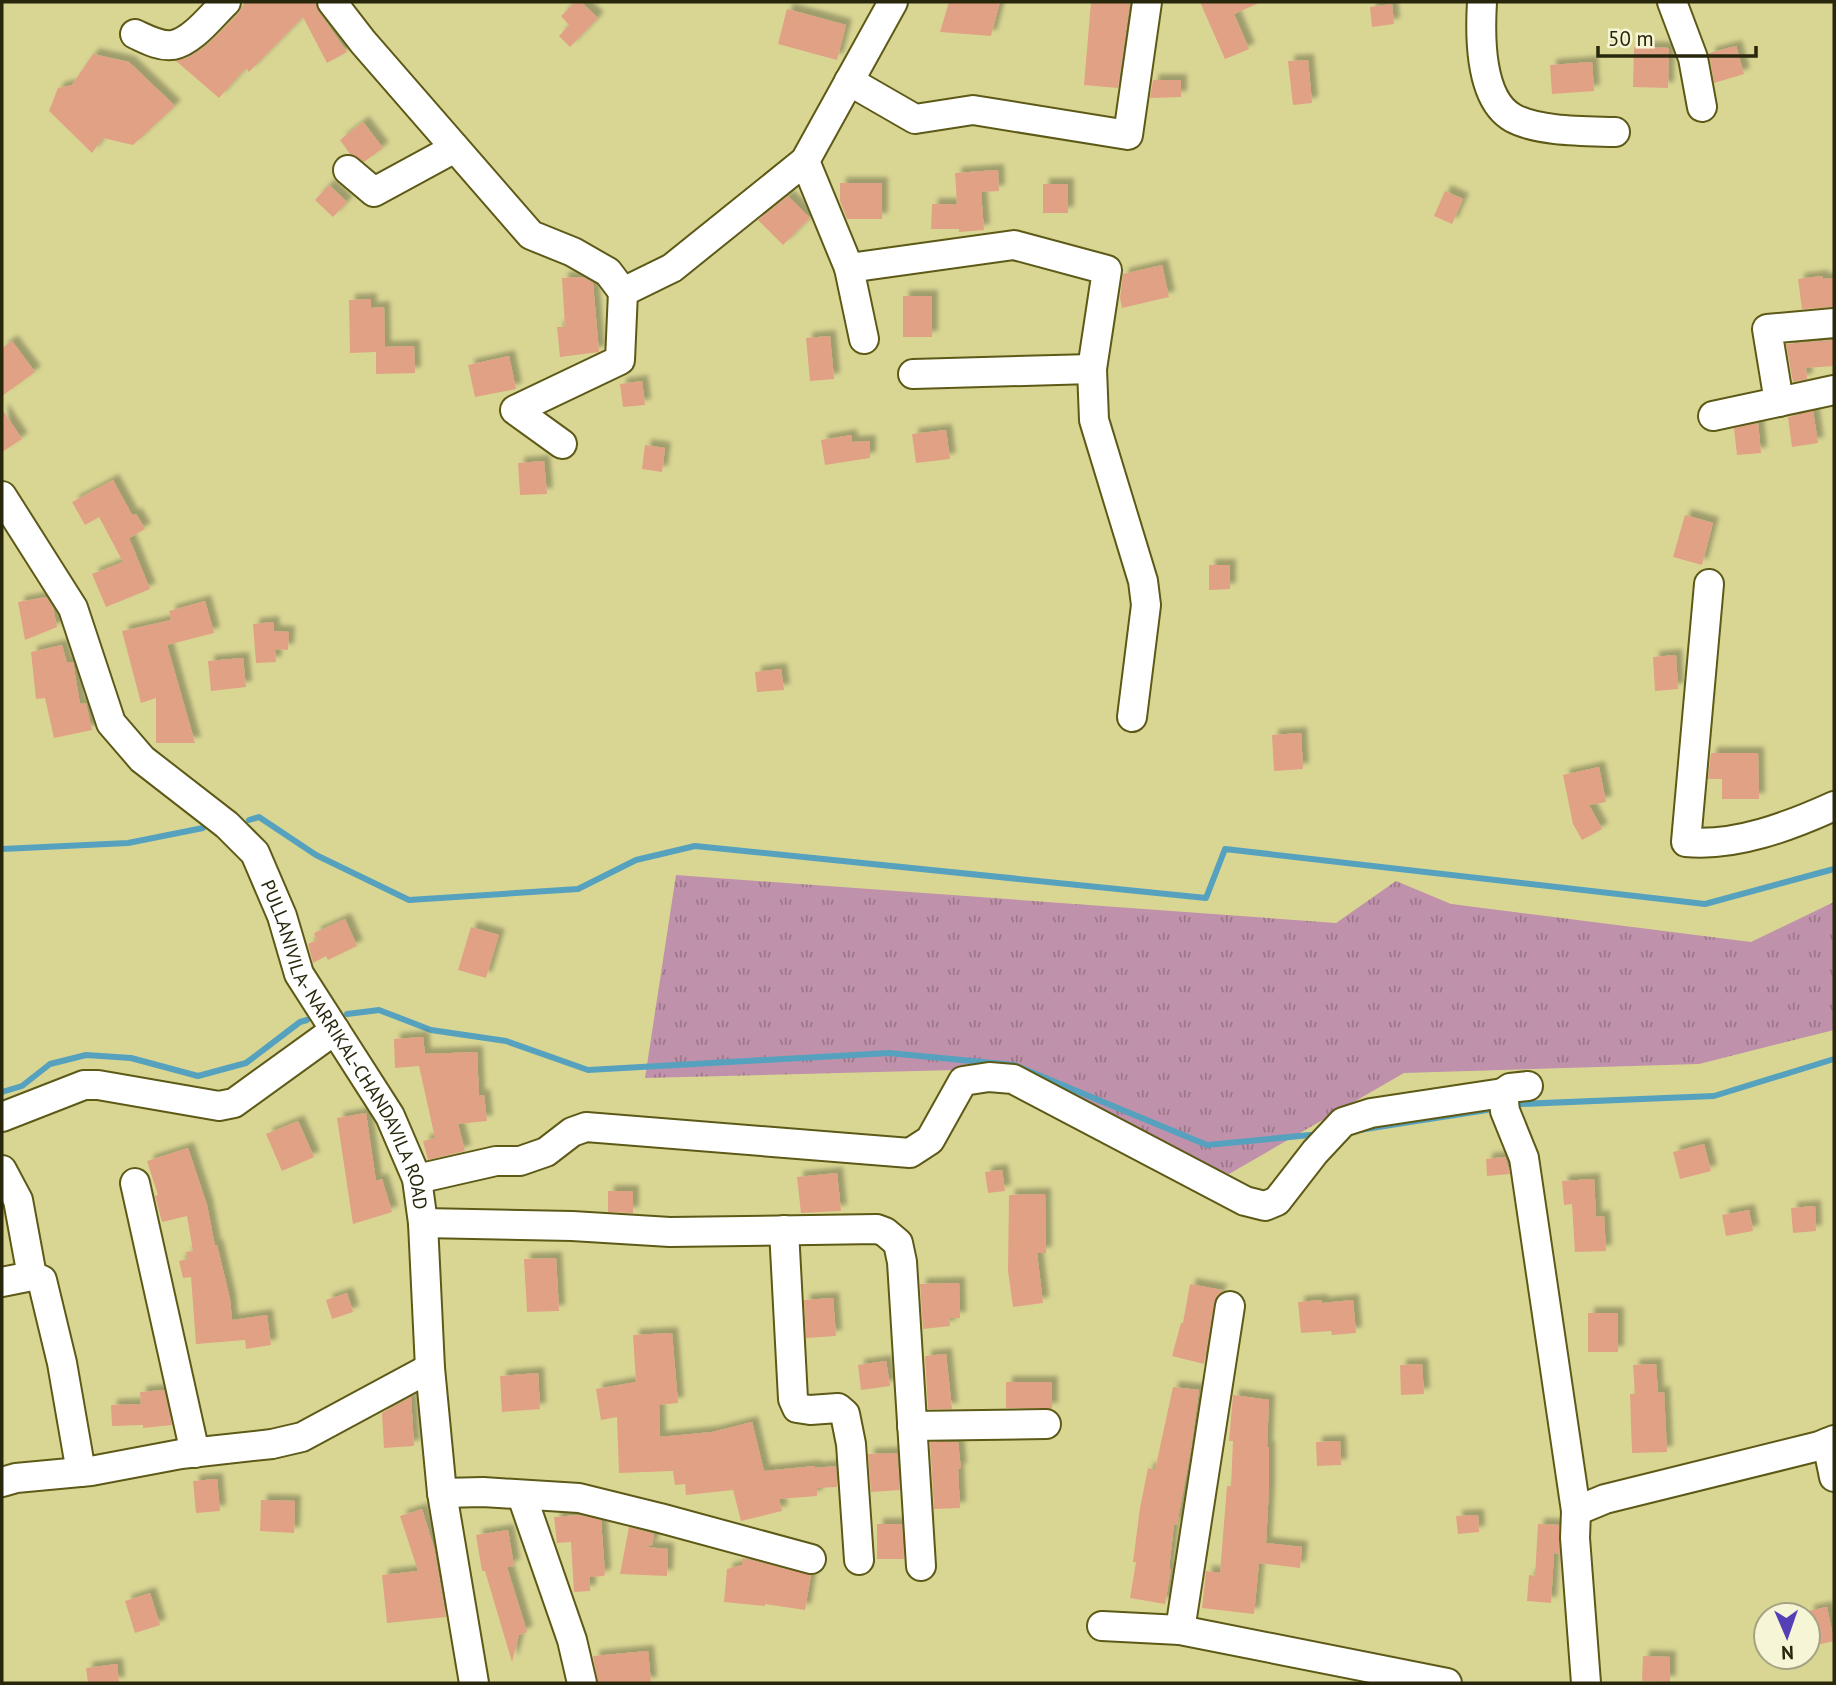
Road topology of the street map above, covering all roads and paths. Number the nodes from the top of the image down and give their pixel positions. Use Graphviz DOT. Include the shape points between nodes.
graph roads {
  1 [pos="226,2"];
  2 [pos="332,2"];
  3 [pos="893,2"];
  4 [pos="1147,2"];
  5 [pos="1482,2"];
  6 [pos="1672,2"];
  7 [pos="135,34"];
  8 [pos="849,81"];
  9 [pos="1702,107"];
  10 [pos="1615,132"];
  11 [pos="455,148"];
  12 [pos="805,161"];
  13 [pos="348,170"];
  14 [pos="849,268"];
  15 [pos="623,292"];
  16 [pos="1834,323"];
  17 [pos="863,339"];
  18 [pos="1092,369"];
  19 [pos="913,374"];
  20 [pos="1834,390"];
  21 [pos="1779,402"];
  22 [pos="1713,416"];
  23 [pos="562,444"];
  24 [pos="2,496"];
  25 [pos="1709,584"];
  26 [pos="1132,717"];
  27 [pos="1834,806"];
  28 [pos="335,1030"];
  29 [pos="2,1117"];
  30 [pos="2,1170"];
  31 [pos="417,1179"];
  32 [pos="135,1184"];
  33 [pos="424,1223"];
  34 [pos="784,1230"];
  35 [pos="32,1276"];
  36 [pos="2,1282"];
  37 [pos="1230,1306"];
  38 [pos="430,1368"];
  39 [pos="1046,1424"];
  40 [pos="912,1426"];
  41 [pos="1831,1441"];
  42 [pos="195,1453"];
  43 [pos="81,1472"];
  44 [pos="1834,1477"];
  45 [pos="2,1482"];
  46 [pos="442,1493"];
  47 [pos="522,1496"];
  48 [pos="1576,1511"];
  49 [pos="811,1559"];
  50 [pos="859,1560"];
  51 [pos="921,1566"];
  52 [pos="1102,1626"];
  53 [pos="1180,1630"];
  54 [pos="474,1683"];
  55 [pos="582,1683"];
  56 [pos="1447,1683"];
  57 [pos="1586,1683"];
  1 -- 7 [label="street" via="173,45"];
  2 -- 11 [label="street"];
  3 -- 8 [label="street"];
  4 -- 8 [label="street" via="1128,135 973,110 915,119"];
  5 -- 10 [label="street" via="1484,67 1492,96 1512,117 1553,130"];
  6 -- 9 [label="street" via="1693,58"];
  8 -- 12 [label="street"];
  11 -- 13 [label="street" via="374,192"];
  11 -- 15 [label="street" via="531,235 608,272"];
  12 -- 14 [label="street"];
  12 -- 15 [label="street" via="672,268"];
  14 -- 17 [label="street"];
  14 -- 18 [label="street" via="1014,245 1107,270"];
  15 -- 23 [label="street" via="620,360 515,410"];
  16 -- 21 [label="street" via="1767,329"];
  18 -- 19 [label="street"];
  18 -- 26 [label="street" via="1094,420 1143,581 1146,605"];
  20 -- 21 [label="street"];
  21 -- 22 [label="street"];
  24 -- 28 [label="street, PULLANIVILA- NARRIKAL-CHANDAVILA ROAD" via="73,608 111,723 142,759 227,825 255,853 282,916 299,974"];
  25 -- 27 [label="street" via="1686,842 1762,834"];
  28 -- 29 [label="street" via="234,1103 219,1106 84,1085"];
  28 -- 31 [label="street, PULLANIVILA- NARRIKAL-CHANDAVILA ROAD" via="390,1116"];
  30 -- 35 [label="street" via="18,1200"];
  31 -- 33 [label="street, PULLANIVILA- NARRIKAL-CHANDAVILA ROAD"];
  31 -- 48 [label="street" via="496,1161 520,1161 546,1152 586,1127 910,1153 930,1140 962,1081 989,1077 1013,1079 1245,1201 1265,1206 1277,1200 1343,1122 1371,1113 1516,1089 1505,1111 1524,1158"];
  32 -- 42 [label="street"];
  33 -- 34 [label="street" via="670,1232"];
  33 -- 38 [label="street, PULLANIVILA- NARRIKAL-CHANDAVILA ROAD"];
  34 -- 40 [label="street" via="877,1229 898,1243"];
  34 -- 50 [label="street" via="793,1399 797,1408 838,1408 845,1414"];
  35 -- 36 [label="street"];
  35 -- 43 [label="street" via="42,1280 44,1288"];
  37 -- 53 [label="street"];
  38 -- 42 [label="street" via="303,1437"];
  38 -- 46 [label="street, PULLANIVILA- NARRIKAL-CHANDAVILA ROAD"];
  39 -- 40 [label="street"];
  40 -- 51 [label="street"];
  41 -- 44 [label="street"];
  41 -- 48 [label="street" via="1605,1499"];
  42 -- 43 [label="street"];
  43 -- 45 [label="street"];
  46 -- 47 [label="street"];
  46 -- 54 [label="street, PULLANIVILA- NARRIKAL-CHANDAVILA ROAD"];
  47 -- 49 [label="street" via="579,1498"];
  47 -- 55 [label="street" via="572,1640"];
  48 -- 57 [label="street"];
  52 -- 53 [label="street"];
  53 -- 56 [label="street"];
}
